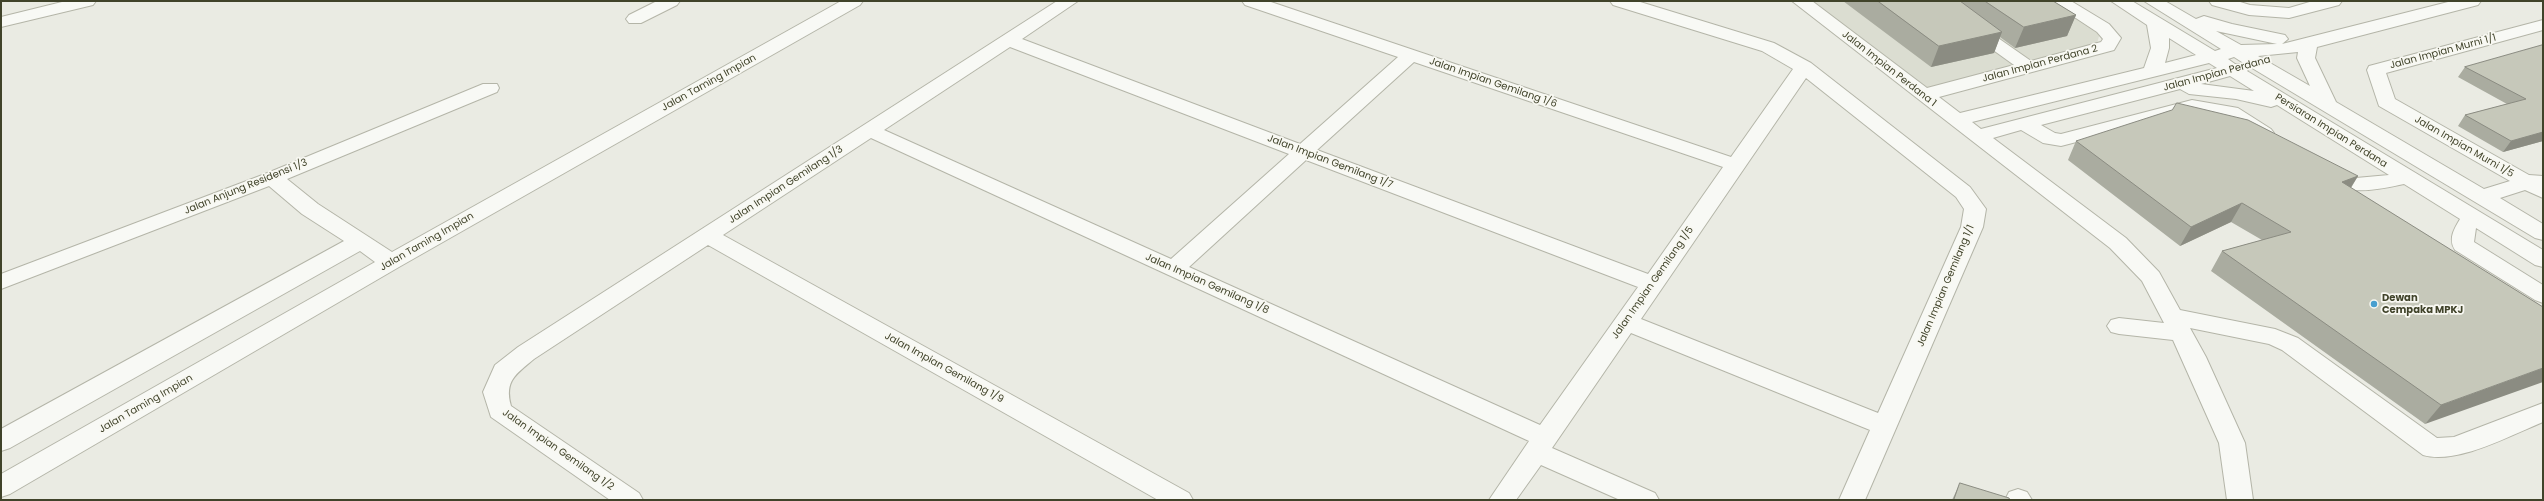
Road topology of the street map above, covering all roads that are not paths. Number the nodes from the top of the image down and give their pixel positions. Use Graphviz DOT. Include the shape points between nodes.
graph roads {
  1 [pos="87,1"];
  2 [pos="672,1"];
  3 [pos="854,1"];
  4 [pos="1069,1"];
  5 [pos="1251,1"];
  6 [pos="1619,1"];
  7 [pos="1801,1"];
  8 [pos="1934,1"];
  9 [pos="2060,1"];
  10 [pos="2120,1"];
  11 [pos="2218,1"];
  12 [pos="2332,1"];
  13 [pos="2416,1"];
  14 [pos="2472,1"];
  15 [pos="2158,11"];
  16 [pos="2435,11"];
  17 [pos="635,19"];
  18 [pos="1,22"];
  19 [pos="2539,29"];
  20 [pos="1008,40"];
  21 [pos="2308,43"];
  22 [pos="2288,49"];
  23 [pos="2237,51"];
  24 [pos="1411,55"];
  25 [pos="2210,56"];
  26 [pos="2259,64"];
  27 [pos="1804,67"];
  28 [pos="2028,67"];
  29 [pos="2233,70"];
  30 [pos="2151,72"];
  31 [pos="2169,87"];
  32 [pos="490,88"];
  33 [pos="1923,96"];
  34 [pos="2386,102"];
  35 [pos="2328,105"];
  36 [pos="2297,110"];
  37 [pos="1955,120"];
  38 [pos="2024,124"];
  39 [pos="869,130"];
  40 [pos="1976,136"];
  41 [pos="2280,143"];
  42 [pos="1303,152"];
  43 [pos="2312,163"];
  44 [pos="1736,164"];
  45 [pos="2406,177"];
  46 [pos="272,178"];
  47 [pos="2538,184"];
  48 [pos="2482,197"];
  49 [pos="2472,218"];
  50 [pos="2543,233"];
  51 [pos="708,236"];
  52 [pos="358,243"];
  53 [pos="2463,245"];
  54 [pos="2543,260"];
  55 [pos="391,262"];
  56 [pos="1173,268"];
  57 [pos="1,282"];
  58 [pos="1652,284"];
  59 [pos="2543,295"];
  60 [pos="2543,313"];
  61 [pos="1626,322"];
  62 [pos="2177,324"];
  63 [pos="2119,326"];
  64 [pos="504,371"];
  65 [pos="2543,412"];
  66 [pos="1886,426"];
  67 [pos="1,441"];
  68 [pos="1540,445"];
  69 [pos="1,487"];
  70 [pos="630,500"];
  71 [pos="1180,500"];
  72 [pos="1502,500"];
  73 [pos="1646,500"];
  74 [pos="1852,500"];
  75 [pos="2240,500"];
  1 -- 18 [label="street"];
  2 -- 17 [label="street"];
  3 -- 55 [label="street, Jalan Taming Impian"];
  4 -- 20 [label="street, Jalan Impian Gemilang 1/3"];
  5 -- 24 [label="street, Jalan Impian Gemilang 1/6"];
  6 -- 27 [label="street, Jalan Impian Gemilang 1/1" via="1768,47"];
  7 -- 33 [label="street, Jalan Impian Perdana 1"];
  8 -- 28 [label="street"];
  9 -- 28 [label="street, Jalan Impian Perdana 2" via="2103,28 2112,38 2108,46"];
  10 -- 15 [label="street, Persiaran Impian Perdana"];
  11 -- 12 [label="street" via="2249,10 2289,13"];
  13 -- 16 [label="street"];
  14 -- 16 [label="street"];
  15 -- 21 [label="street" via="2228,29"];
  15 -- 23 [label="street, Persiaran Impian Perdana"];
  15 -- 25 [label="street, Persiaran Impian Perdana"];
  15 -- 30 [label="street" via="2162,41"];
  16 -- 21 [label="street"];
  19 -- 34 [label="street, Jalan Impian Murni 1/1" via="2376,70"];
  20 -- 39 [label="street, Jalan Impian Gemilang 1/3"];
  20 -- 42 [label="street, Jalan Impian Gemilang 1/7"];
  21 -- 22 [label="street"];
  21 -- 35 [label="street" via="2306,58"];
  22 -- 23 [label="street, Jalan Impian Perdana"];
  22 -- 26 [label="street, Jalan Impian Perdana" via="2270,61"];
  23 -- 25 [label="street, Jalan Impian Perdana"];
  23 -- 26 [label="street, Persiaran Impian Perdana"];
  24 -- 42 [label="street"];
  24 -- 44 [label="street, Jalan Impian Gemilang 1/6"];
  25 -- 29 [label="street, Persiaran Impian Perdana"];
  25 -- 30 [label="street, Jalan Impian Perdana"];
  26 -- 29 [label="street, Jalan Impian Perdana"];
  26 -- 35 [label="street, Persiaran Impian Perdana"];
  27 -- 44 [label="street, Jalan Impian Gemilang 1/5"];
  27 -- 66 [label="street, Jalan Impian Gemilang 1/1" via="1962,192 1975,209 1972,227"];
  28 -- 33 [label="street, Jalan Impian Perdana 2"];
  29 -- 31 [label="street, Jalan Impian Perdana"];
  29 -- 36 [label="street, Persiaran Impian Perdana"];
  30 -- 37 [label="street, Jalan Impian Perdana"];
  31 -- 36 [label="street" via="2208,88 2236,93"];
  31 -- 38 [label="street, Jalan Impian Perdana"];
  32 -- 46 [label="street, Jalan Anjung Residensi 1/3"];
  33 -- 37 [label="street, Jalan Impian Perdana 1"];
  34 -- 47 [label="street, Jalan Impian Murni 1/5"];
  35 -- 48 [label="street, Persiaran Impian Perdana"];
  36 -- 45 [label="street, Persiaran Impian Perdana"];
  37 -- 40 [label="street, Jalan Impian Perdana 1"];
  38 -- 40 [label="street, Jalan Impian Perdana"];
  38 -- 41 [label="street" via="2050,139 2061,140 2198,106 2231,112"];
  39 -- 51 [label="street, Jalan Impian Gemilang 1/3"];
  39 -- 56 [label="street, Jalan Impian Gemilang 1/8"];
  40 -- 62 [label="street, Jalan Impian Perdana 1" via="2118,243 2151,277"];
  42 -- 56 [label="street"];
  42 -- 58 [label="street, Jalan Impian Gemilang 1/7"];
  43 -- 45 [label="street" via="2343,182 2364,186"];
  44 -- 58 [label="street, Jalan Impian Gemilang 1/5"];
  45 -- 49 [label="street, Persiaran Impian Perdana"];
  46 -- 52 [label="street"];
  46 -- 57 [label="street, Jalan Anjung Residensi 1/3"];
  47 -- 48 [label="street"];
  48 -- 50 [label="street, Persiaran Impian Perdana"];
  49 -- 53 [label="street" via="2463,231"];
  49 -- 54 [label="street, Persiaran Impian Perdana"];
  51 -- 64 [label="street, Jalan Impian Gemilang 1/3" via="526,353"];
  51 -- 71 [label="street, Jalan Impian Gemilang 1/9"];
  52 -- 55 [label="street"];
  52 -- 67 [label="street"];
  53 -- 59 [label="street"];
  53 -- 60 [label="street" via="2463,266 2519,304"];
  55 -- 69 [label="street, Jalan Taming Impian"];
  56 -- 68 [label="street, Jalan Impian Gemilang 1/8"];
  58 -- 61 [label="street, Jalan Impian Gemilang 1/5"];
  61 -- 66 [label="street"];
  61 -- 68 [label="street, Jalan Impian Gemilang 1/5"];
  62 -- 63 [label="street"];
  62 -- 65 [label="street" via="2276,337 2290,344 2432,448 2456,446"];
  62 -- 75 [label="street, Jalan Impian Perdana 1" via="2232,443"];
  64 -- 70 [label="street, Jalan Impian Gemilang 1/2" via="495,392 500,411"];
  66 -- 74 [label="street, Jalan Impian Gemilang 1/1"];
  68 -- 72 [label="street, Jalan Impian Gemilang 1/5"];
  68 -- 73 [label="street, Jalan Impian Gemilang 1/8"];
}
